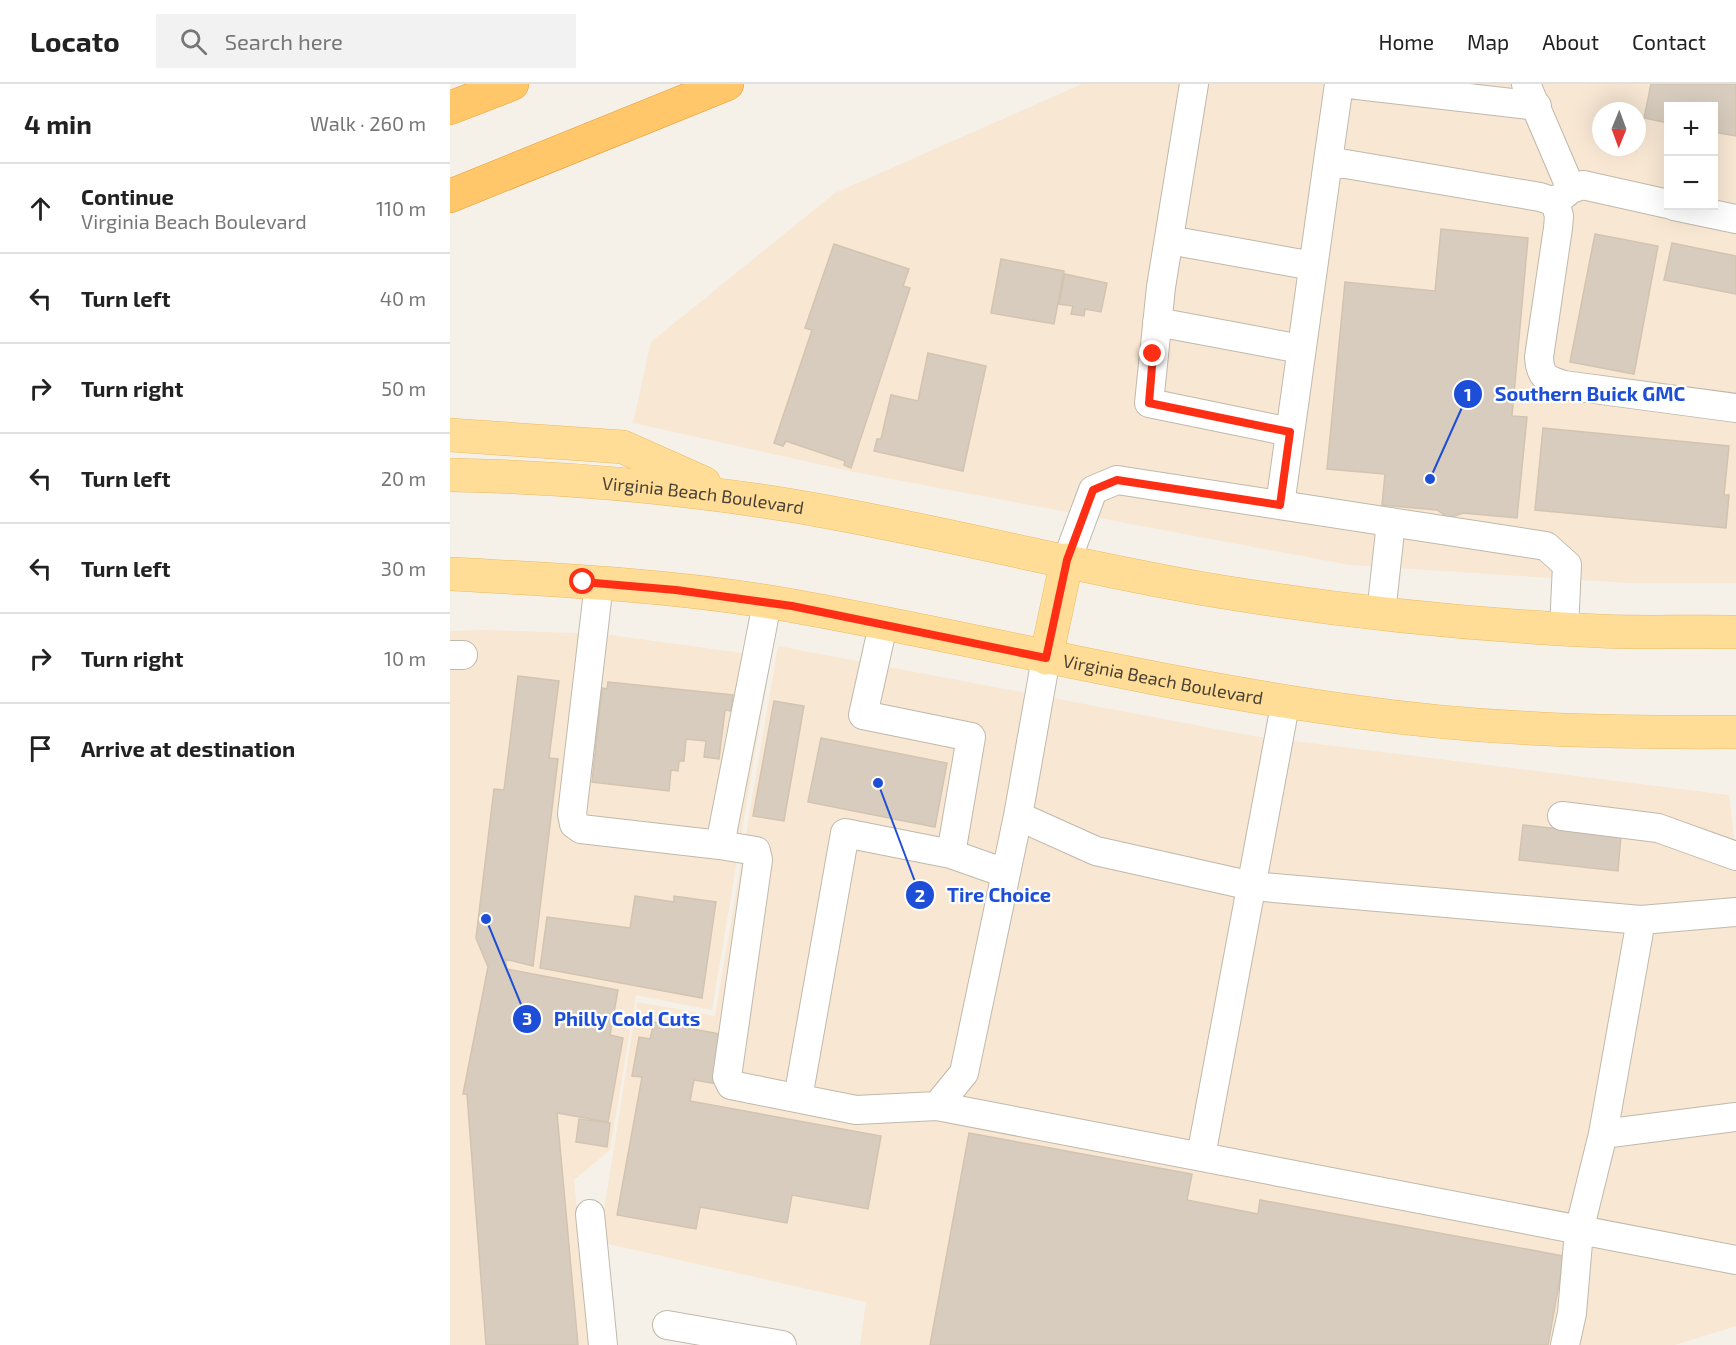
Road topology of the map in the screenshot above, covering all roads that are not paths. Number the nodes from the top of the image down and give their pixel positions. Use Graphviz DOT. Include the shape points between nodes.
graph roads {
  1 [pos="512,84"];
  2 [pos="727,84"];
  3 [pos="1194,84"];
  4 [pos="1339,84"];
  5 [pos="1348,84"];
  6 [pos="1532,95"];
  7 [pos="450,108"];
  8 [pos="1328,161"];
  9 [pos="450,196"];
  10 [pos="1563,196"];
  11 [pos="1664,203"];
  12 [pos="1693,210"];
  13 [pos="1736,219"];
  14 [pos="1169,240"];
  15 [pos="1313,266"];
  16 [pos="1157,322"];
  17 [pos="1301,349"];
  18 [pos="1736,408"];
  19 [pos="1290,432"];
  20 [pos="450,435"];
  21 [pos="450,475"];
  22 [pos="738,498"];
  23 [pos="1280,505"];
  24 [pos="1391,522"];
  25 [pos="1067,560"];
  26 [pos="450,574"];
  27 [pos="599,583"];
  28 [pos="767,603"];
  29 [pos="1380,614"];
  30 [pos="883,625"];
  31 [pos="1564,628"];
  32 [pos="1736,632"];
  33 [pos="1046,658"];
  34 [pos="1286,700"];
  35 [pos="1736,732"];
  36 [pos="1018,816"];
  37 [pos="1562,816"];
  38 [pos="720,845"];
  39 [pos="951,854"];
  40 [pos="1736,856"];
  41 [pos="1005,873"];
  42 [pos="1252,886"];
  43 [pos="1736,912"];
  44 [pos="1641,920"];
  45 [pos="798,1098"];
  46 [pos="937,1106"];
  47 [pos="1736,1117"];
  48 [pos="1603,1134"];
  49 [pos="1201,1155"];
  50 [pos="590,1214"];
  51 [pos="1579,1231"];
  52 [pos="1736,1260"];
  53 [pos="667,1325"];
  54 [pos="603,1345"];
  55 [pos="782,1345"];
  56 [pos="1565,1345"];
  1 -- 7 [label="highway"];
  2 -- 9 [label="highway"];
  3 -- 14 [label="lane"];
  4 -- 8 [label="lane"];
  5 -- 6 [label="lane"];
  6 -- 10 [label="lane"];
  8 -- 10 [label="lane" via="1540,197"];
  8 -- 15 [label="lane"];
  10 -- 11 [label="lane" via="1583,185"];
  10 -- 18 [label="lane" via="1539,371 1548,381 1563,385"];
  12 -- 13 [label="lane"];
  14 -- 15 [label="lane"];
  14 -- 16 [label="lane"];
  15 -- 17 [label="lane"];
  16 -- 17 [label="lane"];
  16 -- 19 [label="lane" via="1149,403"];
  17 -- 19 [label="lane"];
  19 -- 23 [label="lane"];
  20 -- 22 [label="main road" via="622,447"];
  21 -- 22 [label="main road, Virginia Beach Boulevard" via="520,476"];
  22 -- 25 [label="main road, Virginia Beach Boulevard"];
  23 -- 24 [label="lane"];
  23 -- 25 [label="lane" via="1117,480 1093,490"];
  24 -- 29 [label="lane"];
  24 -- 31 [label="lane" via="1546,546 1567,565"];
  25 -- 29 [label="main road, Virginia Beach Boulevard" via="1220,591"];
  25 -- 33 [label="main road"];
  26 -- 27 [label="main road, Virginia Beach Boulevard"];
  27 -- 28 [label="main road, Virginia Beach Boulevard"];
  27 -- 38 [label="lane" via="572,814 574,824 581,829"];
  28 -- 30 [label="main road, Virginia Beach Boulevard"];
  28 -- 38 [label="lane"];
  29 -- 31 [label="main road, Virginia Beach Boulevard"];
  30 -- 33 [label="main road, Virginia Beach Boulevard"];
  30 -- 39 [label="lane" via="863,715 971,737"];
  31 -- 32 [label="main road, Virginia Beach Boulevard"];
  33 -- 34 [label="main road, Virginia Beach Boulevard"];
  33 -- 36 [label="lane"];
  34 -- 35 [label="main road, Virginia Beach Boulevard" via="1486,726 1599,732"];
  34 -- 42 [label="lane"];
  36 -- 41 [label="lane"];
  36 -- 42 [label="lane" via="1096,850"];
  37 -- 40 [label="lane" via="1658,828"];
  38 -- 45 [label="lane" via="749,848 756,851 758,860 727,1077 739,1088"];
  39 -- 41 [label="lane"];
  39 -- 45 [label="lane" via="845,833"];
  41 -- 46 [label="lane" via="964,1073"];
  42 -- 44 [label="lane"];
  42 -- 49 [label="lane"];
  43 -- 44 [label="lane"];
  44 -- 48 [label="lane"];
  45 -- 46 [label="lane" via="856,1110"];
  46 -- 49 [label="lane"];
  47 -- 48 [label="lane"];
  48 -- 51 [label="lane"];
  49 -- 51 [label="lane"];
  50 -- 54 [label="lane"];
  51 -- 52 [label="lane"];
  51 -- 56 [label="lane" via="1572,1313"];
  53 -- 55 [label="lane"];
}
